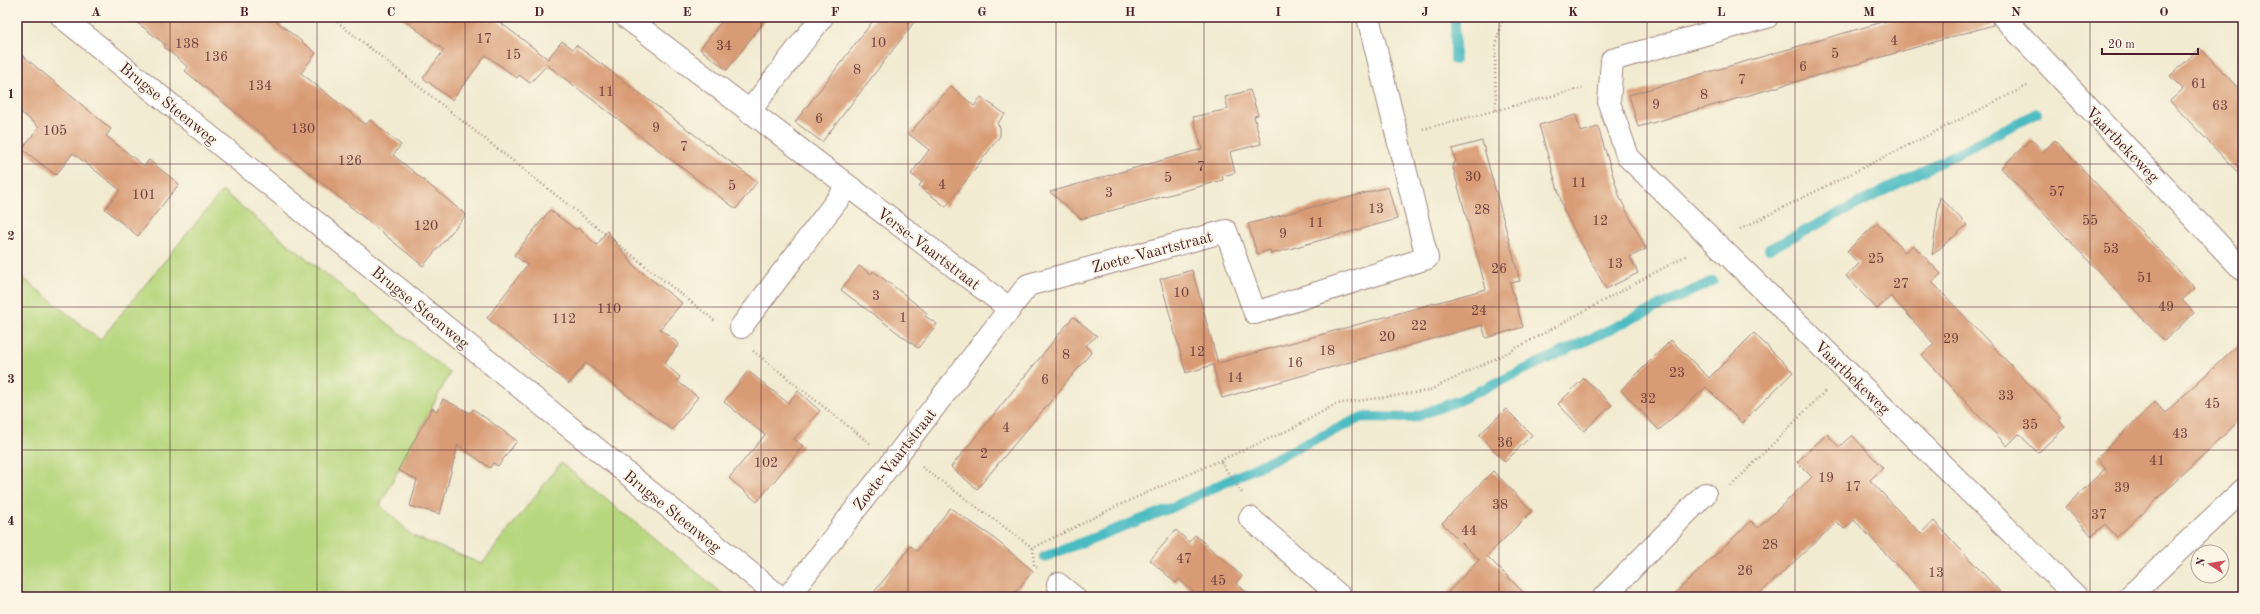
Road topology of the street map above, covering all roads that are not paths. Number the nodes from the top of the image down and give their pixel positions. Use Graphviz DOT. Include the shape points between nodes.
graph roads {
  1 [pos="62,17"];
  2 [pos="626,17"];
  3 [pos="822,17"];
  4 [pos="1368,17"];
  5 [pos="1767,17"];
  6 [pos="2002,17"];
  7 [pos="749,112"];
  8 [pos="848,186"];
  9 [pos="2243,270"];
  10 [pos="1010,309"];
  11 [pos="731,327"];
  12 [pos="2243,490"];
  13 [pos="1705,494"];
  14 [pos="1250,518"];
  15 [pos="780,597"];
  16 [pos="788,597"];
  17 [pos="1341,597"];
  18 [pos="1604,597"];
  19 [pos="2077,597"];
  20 [pos="2129,597"];
  1 -- 15 [label="street, Brugse Steenweg"];
  2 -- 7 [label="street, Verse-Vaartstraat"];
  3 -- 7 [label="street"];
  4 -- 10 [label="street, Zoete-Vaartstraat" via="1427,258 1255,313 1226,231 1028,285"];
  5 -- 19 [label="street, Vaartbekeweg" via="1612,60 1609,103 1628,157"];
  6 -- 9 [label="street, Vaartbekeweg"];
  7 -- 8 [label="street, Verse-Vaartstraat"];
  8 -- 10 [label="street, Verse-Vaartstraat"];
  8 -- 11 [label="street"];
  10 -- 16 [label="street, Zoete-Vaartstraat"];
  12 -- 20 [label="street"];
  13 -- 18 [label="street"];
  14 -- 17 [label="street"];
}
